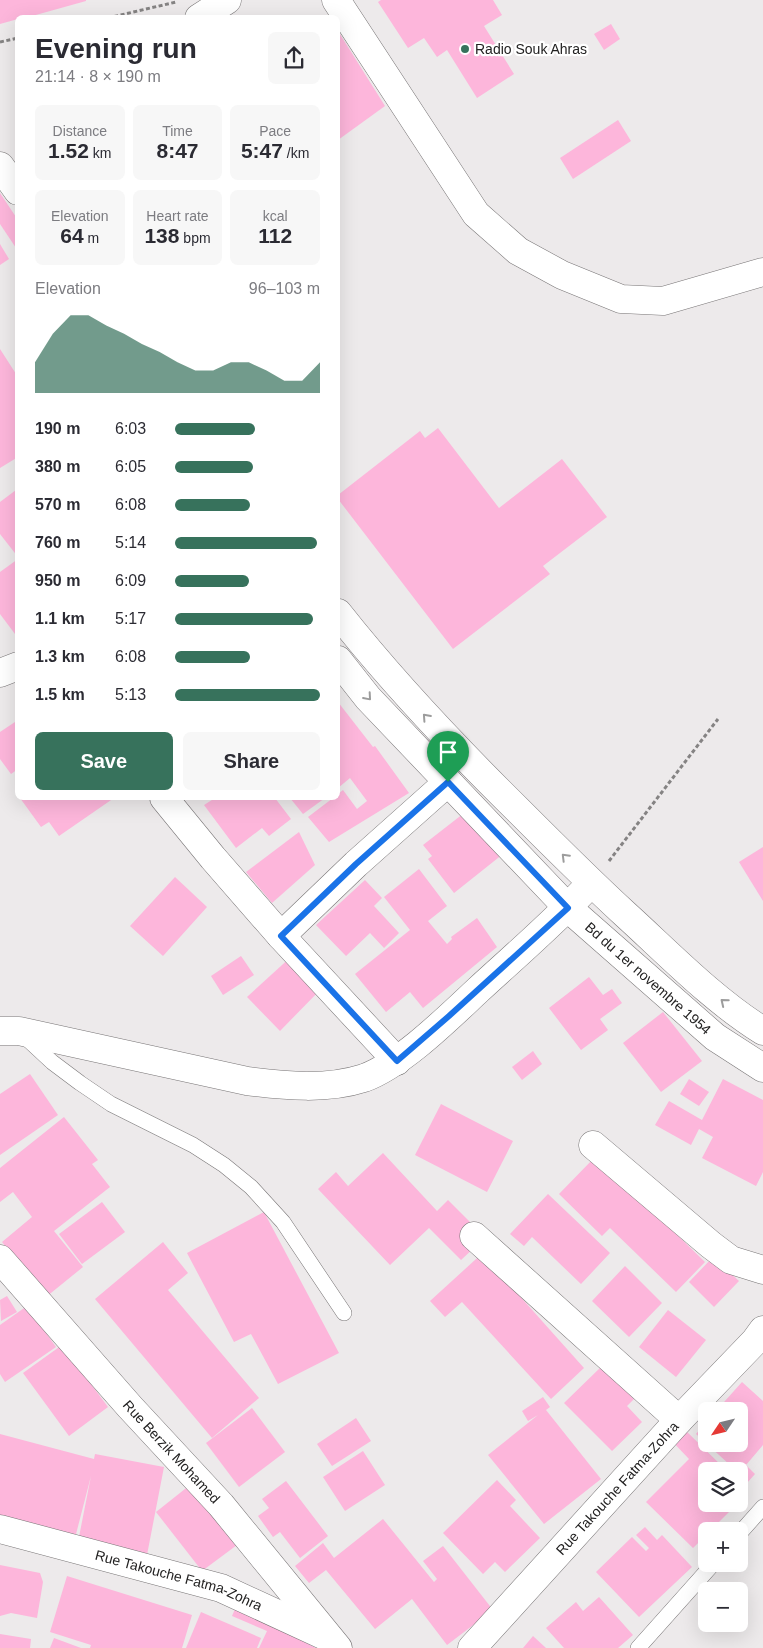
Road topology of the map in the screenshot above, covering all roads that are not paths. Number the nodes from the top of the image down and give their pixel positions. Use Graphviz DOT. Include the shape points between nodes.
graph roads {
  1 [pos="227,0"];
  2 [pos="336,0"];
  3 [pos="188,10"];
  4 [pos="0,166"];
  5 [pos="15,186"];
  6 [pos="763,272"];
  7 [pos="340,616"];
  8 [pos="340,663"];
  9 [pos="15,667"];
  10 [pos="0,673"];
  11 [pos="448,782"];
  12 [pos="168,800"];
  13 [pos="592,883"];
  14 [pos="568,908"];
  15 [pos="281,936"];
  16 [pos="763,1030"];
  17 [pos="10,1031"];
  18 [pos="397,1061"];
  19 [pos="763,1068"];
  20 [pos="593,1145"];
  21 [pos="474,1236"];
  22 [pos="0,1259"];
  23 [pos="763,1270"];
  24 [pos="344,1312"];
  25 [pos="763,1330"];
  26 [pos="679,1420"];
  27 [pos="763,1507"];
  28 [pos="748,1524"];
  29 [pos="0,1529"];
  30 [pos="706,1572"];
  31 [pos="339,1645"];
  32 [pos="472,1648"];
  33 [pos="638,1648"];
  1 -- 3 [label="street"];
  2 -- 6 [label="street" via="476,214 518,250 562,275 621,299 662,301"];
  4 -- 5 [label="street"];
  13 -- 7 [label="street, one-way" via="435,727"];
  8 -- 11 [label="street, Bd du 1er novembre 1954, one-way" via="368,698"];
  9 -- 10 [label="street"];
  11 -- 14 [label="street, Bd du 1er novembre 1954"];
  11 -- 15 [label="street"];
  12 -- 15 [label="street"];
  13 -- 14 [label="street"];
  16 -- 13 [label="street, one-way" via="712,993"];
  14 -- 18 [label="street"];
  14 -- 19 [label="street, Bd du 1er novembre 1954" via="715,1037"];
  15 -- 18 [label="street"];
  17 -- 18 [label="street" via="247,1081 280,1085 339,1084 365,1077"];
  17 -- 24 [label="lane" via="80,1084 111,1104 193,1145 251,1187 283,1222"];
  20 -- 23 [label="street" via="710,1245 732,1260"];
  21 -- 26 [label="street"];
  22 -- 31 [label="street, Rue Berzik Mohamed" via="221,1505"];
  25 -- 26 [label="street, Rue Takouche Fatma-Zohra"];
  26 -- 32 [label="street, Rue Takouche Fatma-Zohra"];
  27 -- 28 [label="lane"];
  29 -- 31 [label="street, Rue Takouche Fatma-Zohra" via="221,1588"];
  30 -- 33 [label="lane"];
}
